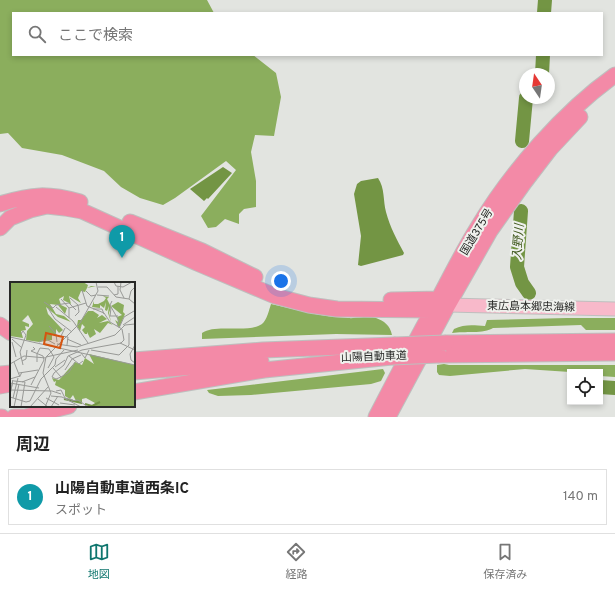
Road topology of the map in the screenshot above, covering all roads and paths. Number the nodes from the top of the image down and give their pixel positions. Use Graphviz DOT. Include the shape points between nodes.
graph roads {
  1 [pos="615,75"];
  2 [pos="615,87"];
  3 [pos="0,204"];
  4 [pos="0,228"];
  5 [pos="440,304"];
  6 [pos="615,309"];
  7 [pos="0,325"];
  8 [pos="10,331"];
  9 [pos="615,341"];
  10 [pos="442,349"];
  11 [pos="393,351"];
  12 [pos="135,352"];
  13 [pos="615,353"];
  14 [pos="211,354"];
  15 [pos="135,360"];
  16 [pos="135,372"];
  17 [pos="10,373"];
  18 [pos="0,374"];
  19 [pos="10,384"];
  20 [pos="0,386"];
  21 [pos="135,392"];
  22 [pos="66,407"];
  23 [pos="14,417"];
  24 [pos="25,417"];
  25 [pos="25,417"];
  26 [pos="376,417"];
  27 [pos="388,417"];
  1 -- 5 [label="highway, 国道375号" via="598,87 541,142 513,177 478,227"];
  2 -- 5 [label="highway, 国道375号" via="582,114 550,149"];
  3 -- 5 [label="highway" via="41,195 60,196 84,203 294,294"];
  4 -- 5 [label="highway" via="10,218 30,210 47,206 65,208 82,211 275,296 309,305 337,309"];
  5 -- 6 [label="main road, 東広島本郷忠海線"];
  5 -- 26 [label="highway, 国道375号"];
  5 -- 27 [label="highway, 国道375号"];
  7 -- 8 [label="highway"];
  9 -- 10 [label="highway, 山陽自動車道"];
  10 -- 11 [label="highway, 山陽自動車道, bridge"];
  10 -- 13 [label="highway, 山陽自動車道"];
  11 -- 14 [label="highway, 山陽自動車道" via="263,350"];
  11 -- 16 [label="highway, 山陽自動車道"];
  11 -- 21 [label="highway"];
  12 -- 14 [label="highway"];
  14 -- 15 [label="highway, 山陽自動車道"];
  17 -- 18 [label="highway"];
  19 -- 20 [label="highway"];
  22 -- 24 [label="highway"];
  23 -- 25 [label="highway"];
}
